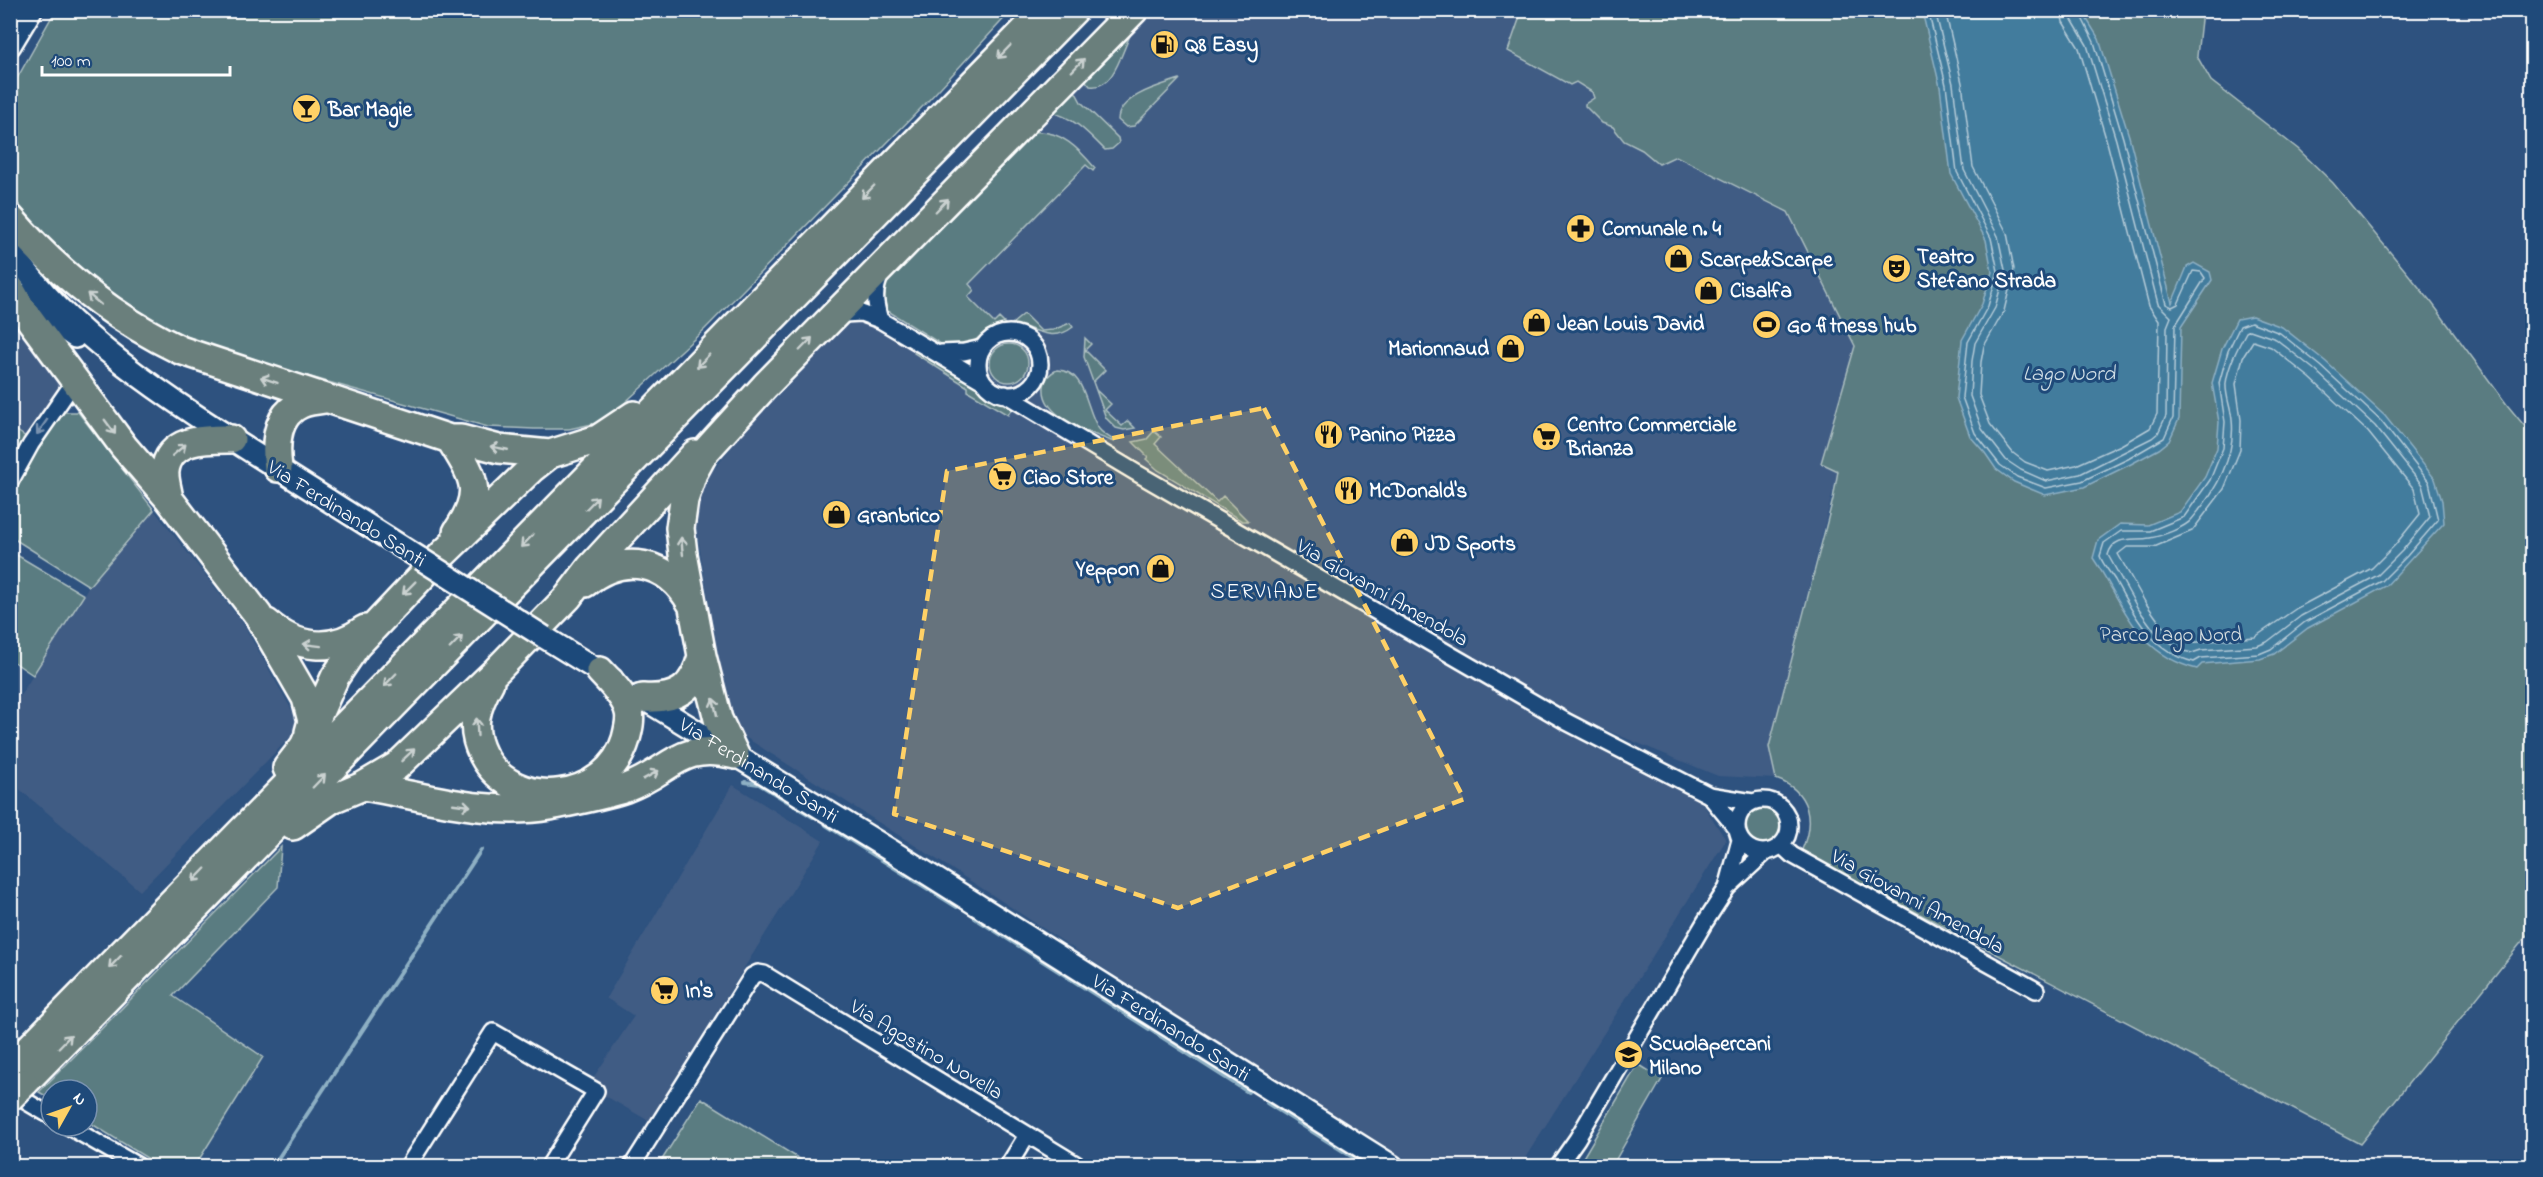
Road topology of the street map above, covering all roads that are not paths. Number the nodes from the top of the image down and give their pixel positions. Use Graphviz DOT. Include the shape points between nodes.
graph roads {
  1 [pos="19,10"];
  2 [pos="31,10"];
  3 [pos="1045,10"];
  4 [pos="1074,10"];
  5 [pos="1134,10"];
  6 [pos="10,25"];
  7 [pos="10,45"];
  8 [pos="10,218"];
  9 [pos="10,247"];
  10 [pos="886,262"];
  11 [pos="10,281"];
  12 [pos="10,288"];
  13 [pos="880,320"];
  14 [pos="829,321"];
  15 [pos="982,348"];
  16 [pos="939,353"];
  17 [pos="130,369"];
  18 [pos="76,379"];
  19 [pos="984,381"];
  20 [pos="1032,384"];
  21 [pos="765,386"];
  22 [pos="671,394"];
  23 [pos="1005,394"];
  24 [pos="325,399"];
  25 [pos="1041,416"];
  26 [pos="231,439"];
  27 [pos="450,439"];
  28 [pos="550,454"];
  29 [pos="278,468"];
  30 [pos="10,482"];
  31 [pos="169,499"];
  32 [pos="432,557"];
  33 [pos="568,597"];
  34 [pos="691,604"];
  35 [pos="258,615"];
  36 [pos="383,615"];
  37 [pos="702,656"];
  38 [pos="497,670"];
  39 [pos="600,672"];
  40 [pos="643,698"];
  41 [pos="309,736"];
  42 [pos="735,755"];
  43 [pos="363,786"];
  44 [pos="1709,795"];
  45 [pos="1753,802"];
  46 [pos="240,834"];
  47 [pos="1738,834"];
  48 [pos="1781,845"];
  49 [pos="1765,853"];
  50 [pos="1727,888"];
  51 [pos="192,912"];
  52 [pos="2036,990"];
  53 [pos="14,1085"];
  54 [pos="39,1106"];
  55 [pos="1027,1135"];
  56 [pos="88,1138"];
  57 [pos="1577,1139"];
  58 [pos="138,1167"];
  59 [pos="408,1167"];
  60 [pos="549,1167"];
  61 [pos="632,1167"];
  62 [pos="1008,1167"];
  63 [pos="1079,1167"];
  64 [pos="1392,1167"];
  65 [pos="1552,1167"];
  66 [pos="1558,1167"];
  1 -- 6 [label="main road"];
  2 -- 7 [label="main road"];
  3 -- 22 [label="highway, one-way"];
  51 -- 4 [label="highway, one-way"];
  10 -- 5 [label="highway, one-way"];
  24 -- 8 [label="highway, one-way" via="180,350 144,333 72,280"];
  9 -- 17 [label="main road" via="62,309"];
  10 -- 13 [label="street" via="875,287 874,301"];
  10 -- 14 [label="highway"];
  11 -- 17 [label="main road" via="48,318"];
  12 -- 18 [label="highway"];
  13 -- 14 [label="street" via="861,313 844,314"];
  13 -- 16 [label="street"];
  21 -- 14 [label="highway, one-way"];
  15 -- 16 [label="street"];
  15 -- 19 [label="street" via="978,366"];
  15 -- 20 [label="street" via="1004,333 1024,337 1039,359"];
  16 -- 19 [label="street"];
  17 -- 26 [label="main road, Via Ferdinando Santi"];
  18 -- 30 [label="street, one-way"];
  18 -- 31 [label="highway, one-way" via="124,447"];
  19 -- 23 [label="street"];
  20 -- 23 [label="street" via="1018,393"];
  20 -- 25 [label="street"];
  21 -- 33 [label="highway" via="675,475"];
  34 -- 21 [label="highway, one-way" via="680,528 693,473 704,453"];
  22 -- 28 [label="highway" via="654,398 598,439"];
  22 -- 46 [label="highway, one-way"];
  23 -- 25 [label="street, Via Giovanni Amendola"];
  24 -- 27 [label="highway"];
  24 -- 29 [label="highway" via="300,404 286,415 278,429"];
  25 -- 44 [label="street, Via Giovanni Amendola" via="1539,706"];
  26 -- 29 [label="main road, Via Ferdinando Santi"];
  31 -- 26 [label="highway, one-way" via="165,470 174,452 192,440"];
  28 -- 27 [label="highway, one-way"];
  27 -- 32 [label="highway" via="467,464 474,487 471,512"];
  28 -- 32 [label="highway"];
  29 -- 32 [label="main road, Via Ferdinando Santi"];
  31 -- 35 [label="highway"];
  32 -- 36 [label="highway, one-way"];
  32 -- 39 [label="main road, Via Ferdinando Santi, bridge"];
  33 -- 34 [label="highway" via="604,570 632,564 663,572 683,588"];
  33 -- 38 [label="highway"];
  34 -- 37 [label="highway"];
  36 -- 35 [label="highway, one-way" via="352,637 323,646 291,640"];
  35 -- 41 [label="highway" via="306,698 312,721"];
  36 -- 41 [label="highway" via="335,677"];
  37 -- 40 [label="highway" via="694,677 682,691 668,698"];
  42 -- 37 [label="highway, one-way" via="720,727"];
  39 -- 38 [label="highway, one-way" via="629,711 623,748 596,780 560,794 520,789 488,765 475,725 478,704"];
  43 -- 38 [label="highway, one-way" via="397,766"];
  39 -- 40 [label="main road, Via Ferdinando Santi"];
  40 -- 42 [label="main road, Via Ferdinando Santi"];
  41 -- 46 [label="highway" via="291,764 245,812"];
  43 -- 42 [label="highway, one-way" via="460,806 524,808 626,788 696,751"];
  42 -- 64 [label="main road, Via Ferdinando Santi"];
  43 -- 51 [label="highway" via="304,816"];
  44 -- 45 [label="street, Via Giovanni Amendola"];
  44 -- 47 [label="street, Via Giovanni Amendola"];
  45 -- 47 [label="street" via="1740,813"];
  45 -- 48 [label="street" via="1768,800 1779,805 1786,815 1789,830"];
  46 -- 53 [label="highway, one-way"];
  47 -- 49 [label="street" via="1747,848"];
  47 -- 50 [label="street"];
  48 -- 49 [label="street"];
  48 -- 52 [label="street, Via Giovanni Amendola" via="1791,855"];
  49 -- 50 [label="street"];
  50 -- 57 [label="street"];
  53 -- 51 [label="highway, one-way"];
  53 -- 54 [label="street"];
  55 -- 61 [label="street, Via Agostino Novella" via="758,973 752,976"];
  55 -- 62 [label="street"];
  55 -- 63 [label="street, Via Agostino Novella"];
  56 -- 58 [label="street"];
  57 -- 65 [label="street"];
  57 -- 66 [label="street"];
  59 -- 60 [label="street" via="494,1032 596,1091"];
}
